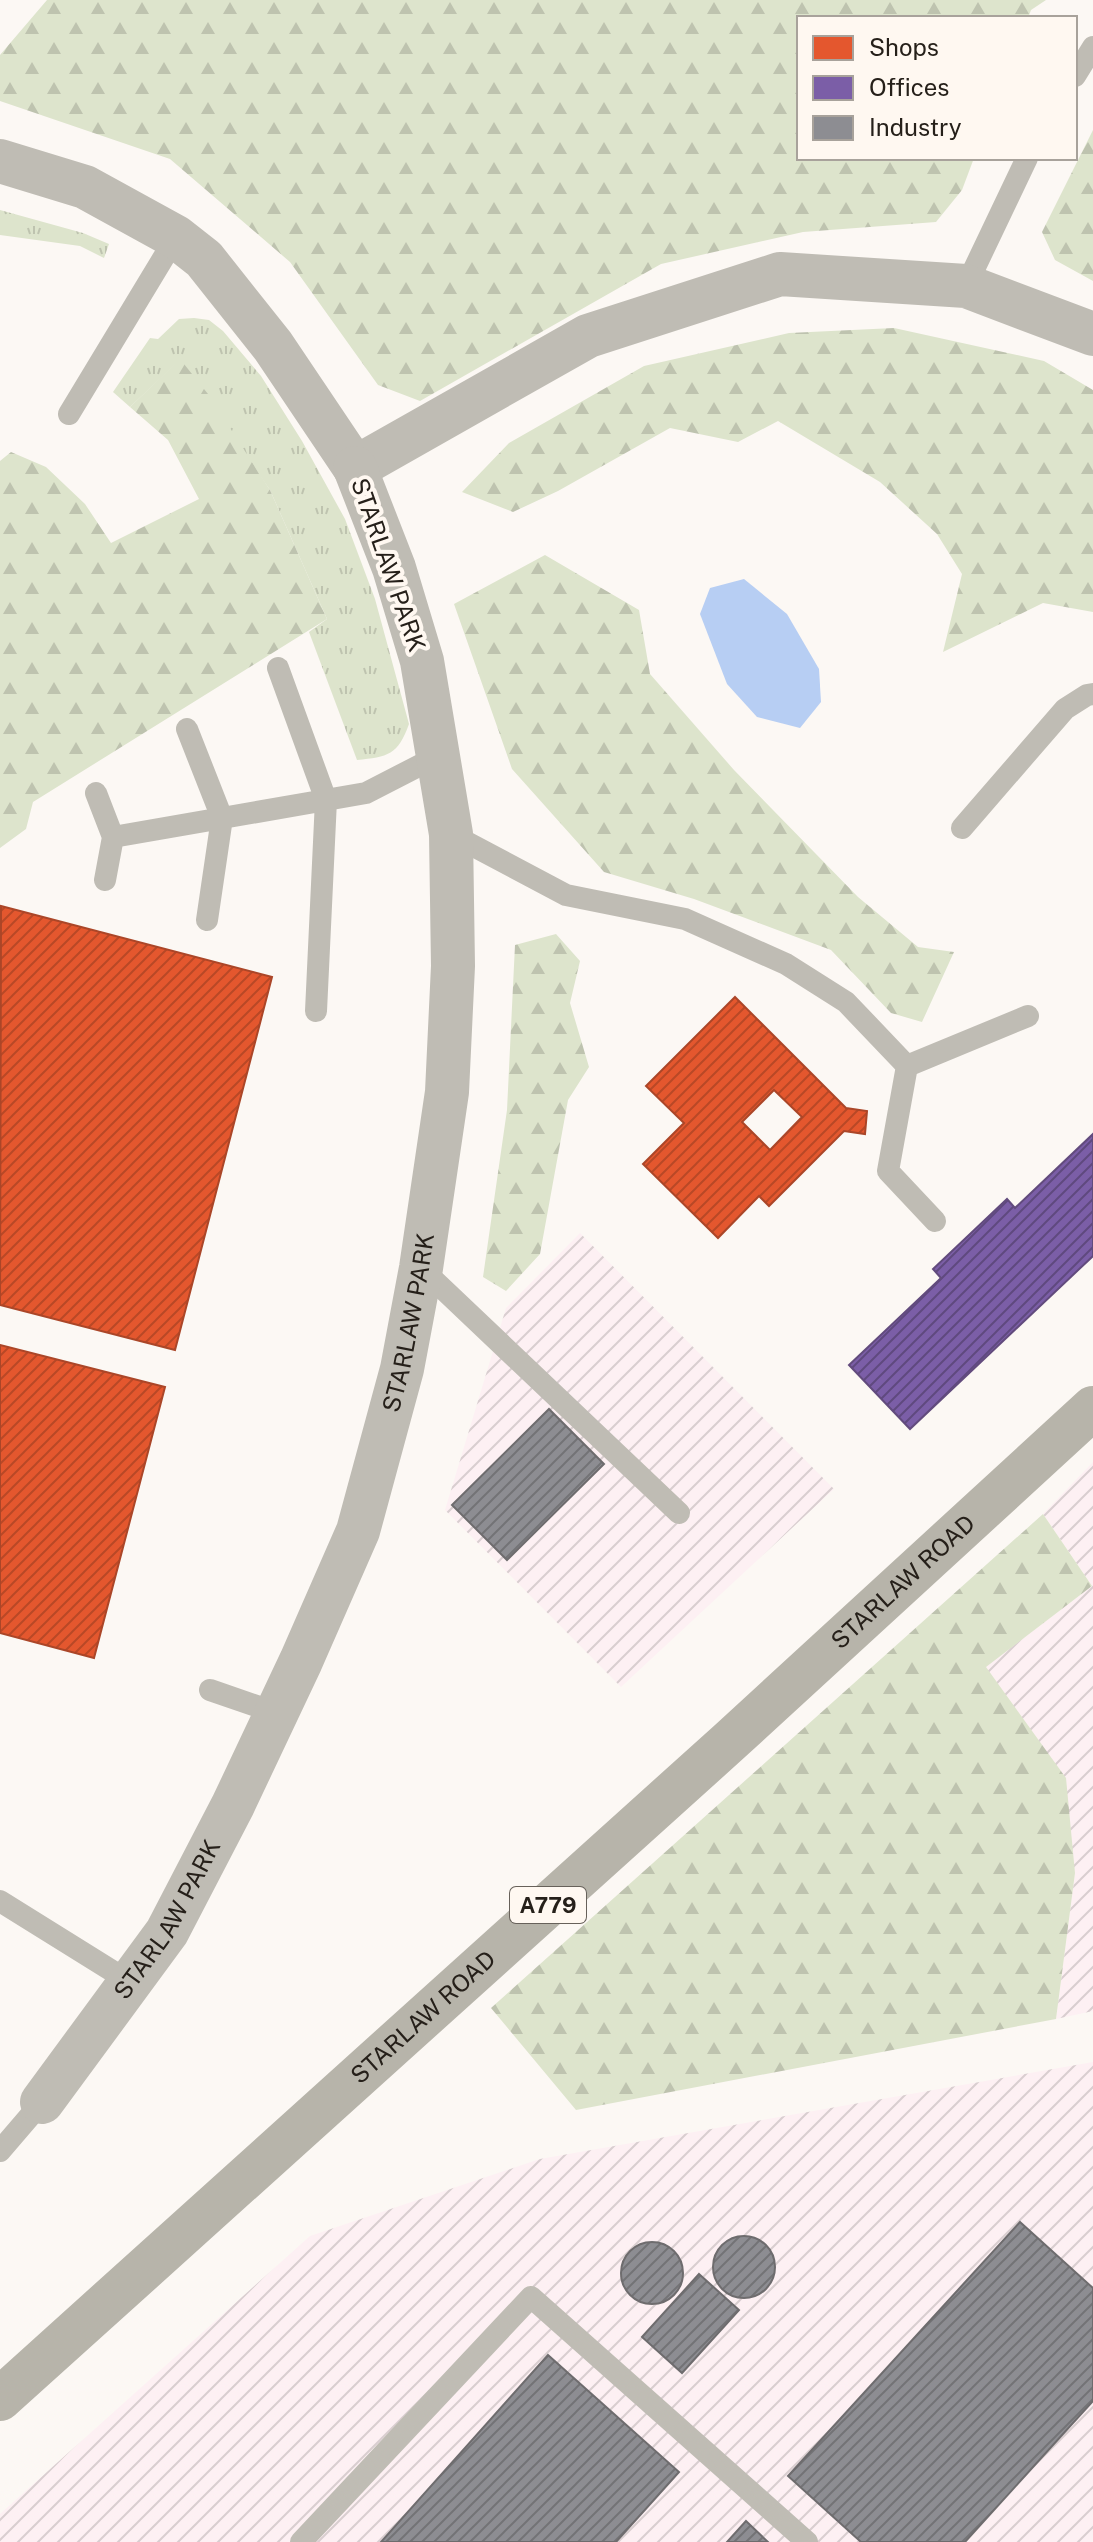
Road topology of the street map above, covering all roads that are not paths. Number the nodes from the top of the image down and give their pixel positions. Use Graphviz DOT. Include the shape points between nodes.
graph roads {
  1 [pos="1093,47"];
  2 [pos="1077,73"];
  3 [pos="1026,160"];
  4 [pos="0,161"];
  5 [pos="176,237"];
  6 [pos="966,286"];
  7 [pos="1093,334"];
  8 [pos="69,414"];
  9 [pos="355,468"];
  10 [pos="278,668"];
  11 [pos="1093,694"];
  12 [pos="187,729"];
  13 [pos="438,756"];
  14 [pos="96,793"];
  15 [pos="326,800"];
  16 [pos="222,818"];
  17 [pos="962,828"];
  18 [pos="451,834"];
  19 [pos="113,837"];
  20 [pos="105,880"];
  21 [pos="207,920"];
  22 [pos="316,1011"];
  23 [pos="1028,1016"];
  24 [pos="907,1066"];
  25 [pos="935,1221"];
  26 [pos="421,1268"];
  27 [pos="1093,1408"];
  28 [pos="679,1513"];
  29 [pos="210,1690"];
  30 [pos="277,1713"];
  31 [pos="0,1901"];
  32 [pos="130,1982"];
  33 [pos="42,2102"];
  34 [pos="0,2151"];
  35 [pos="0,2399"];
  36 [pos="301,2542"];
  37 [pos="807,2542"];
  1 -- 2 [label="lane"];
  3 -- 6 [label="lane"];
  4 -- 5 [label="street, STARLAW PARK" via="85,187"];
  5 -- 8 [label="lane"];
  5 -- 9 [label="street, STARLAW PARK" via="204,259 273,346"];
  6 -- 7 [label="street, STARLAW PARK"];
  6 -- 9 [label="street, STARLAW PARK" via="780,274 588,336"];
  9 -- 13 [label="street, STARLAW PARK" via="394,568 422,661"];
  10 -- 15 [label="lane"];
  11 -- 17 [label="lane" via="1065,709"];
  12 -- 16 [label="lane"];
  13 -- 15 [label="lane" via="366,793"];
  13 -- 18 [label="street, STARLAW PARK"];
  14 -- 19 [label="lane"];
  15 -- 16 [label="lane"];
  15 -- 22 [label="lane"];
  16 -- 19 [label="lane"];
  16 -- 21 [label="lane"];
  18 -- 24 [label="lane" via="566,895 685,919 786,964 846,1002"];
  18 -- 26 [label="street, STARLAW PARK" via="453,966 447,1092"];
  19 -- 20 [label="lane"];
  23 -- 24 [label="lane"];
  24 -- 25 [label="lane" via="888,1171"];
  26 -- 28 [label="lane"];
  26 -- 30 [label="street, STARLAW PARK" via="402,1369 358,1531"];
  27 -- 35 [label="main road, STARLAW ROAD / A779"];
  29 -- 30 [label="lane"];
  30 -- 32 [label="street, STARLAW PARK" via="167,1932"];
  31 -- 32 [label="lane"];
  32 -- 33 [label="street, STARLAW PARK"];
  33 -- 34 [label="lane"];
  36 -- 37 [label="lane" via="531,2297"];
}
